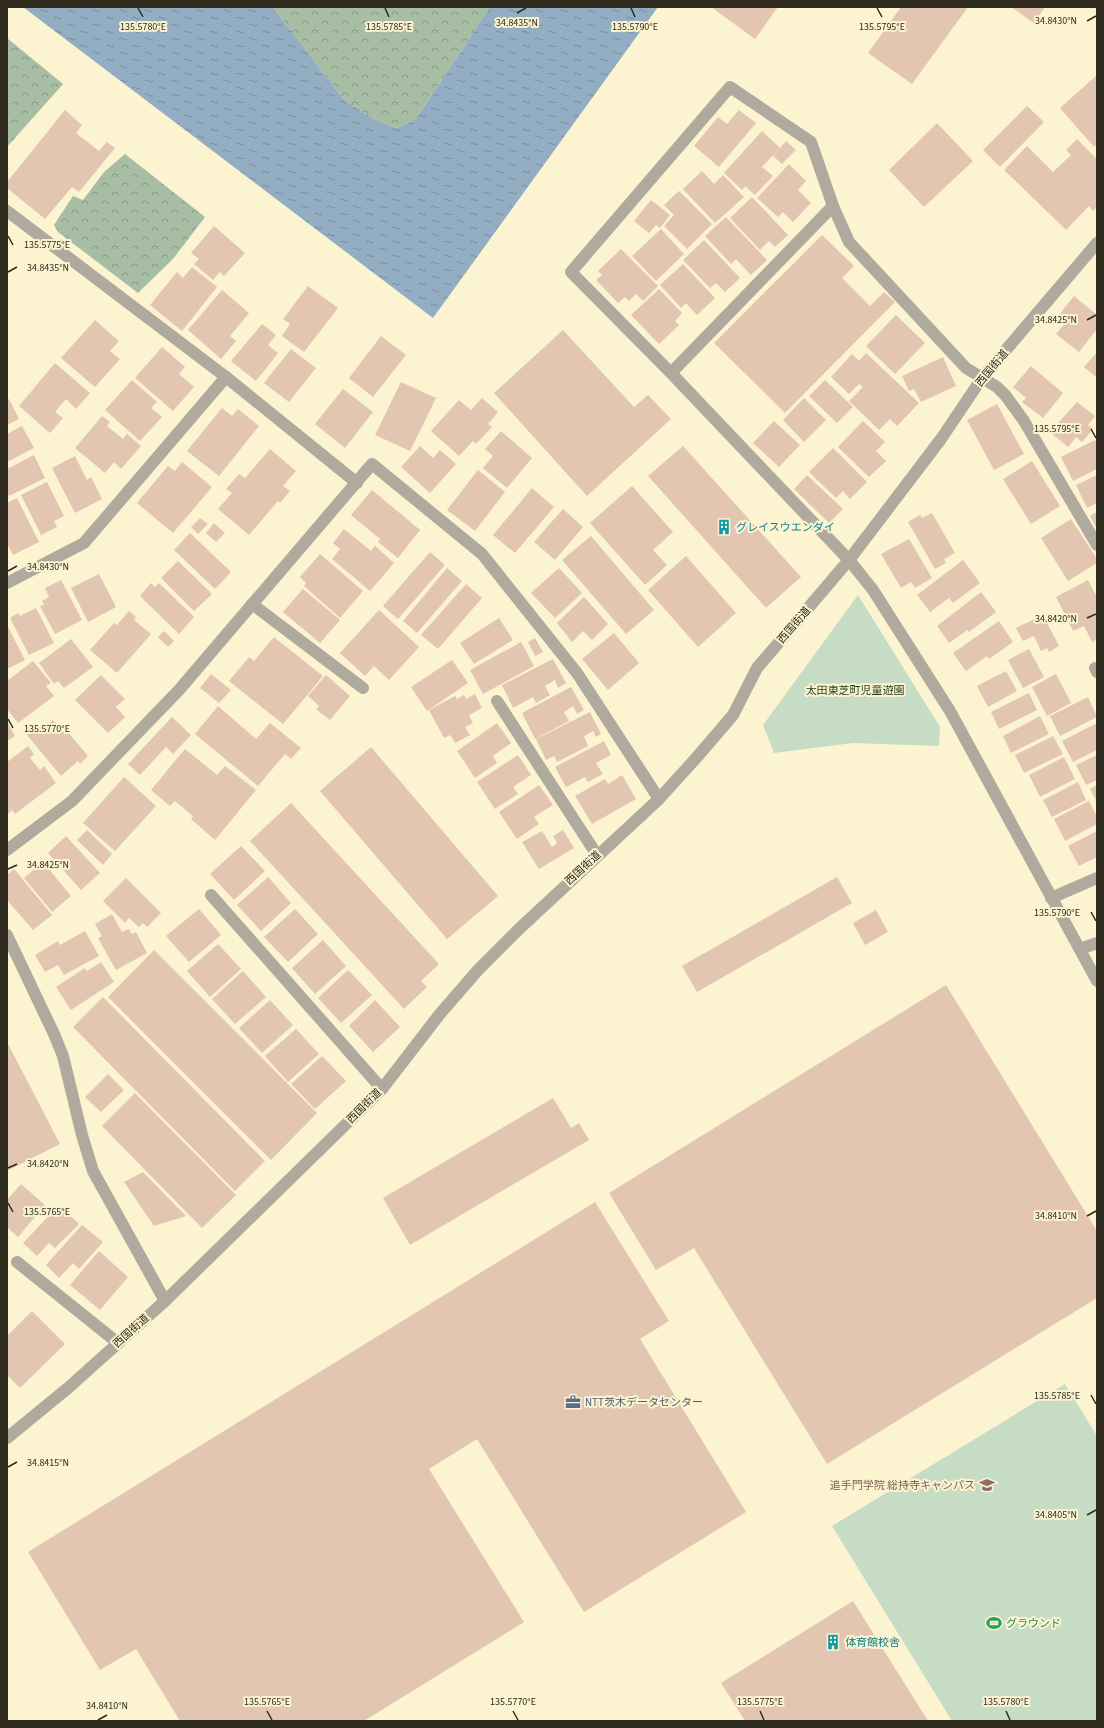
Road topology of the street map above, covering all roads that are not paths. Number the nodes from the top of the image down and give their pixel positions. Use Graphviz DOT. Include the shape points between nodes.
graph roads {
  1 [pos="833,206"];
  2 [pos="7,211"];
  3 [pos="1097,243"];
  4 [pos="671,373"];
  5 [pos="226,377"];
  6 [pos="982,378"];
  7 [pos="357,483"];
  8 [pos="1097,545"];
  9 [pos="849,560"];
  10 [pos="7,582"];
  11 [pos="252,604"];
  12 [pos="363,688"];
  13 [pos="497,701"];
  14 [pos="659,799"];
  15 [pos="7,850"];
  16 [pos="597,855"];
  17 [pos="1097,878"];
  18 [pos="211,895"];
  19 [pos="1051,898"];
  20 [pos="7,935"];
  21 [pos="1097,943"];
  22 [pos="1080,950"];
  23 [pos="1097,981"];
  24 [pos="382,1089"];
  25 [pos="17,1262"];
  26 [pos="164,1301"];
  27 [pos="118,1343"];
  28 [pos="7,1438"];
  1 -- 4 [label="street"];
  1 -- 4 [label="street" via="812,142 730,87 571,272"];
  1 -- 6 [label="street" via="849,242 966,368"];
  2 -- 5 [label="street"];
  3 -- 6 [label="street, 西国街道"];
  4 -- 9 [label="street"];
  5 -- 7 [label="street"];
  5 -- 10 [label="street" via="84,542"];
  6 -- 8 [label="street" via="1006,396 1024,421"];
  6 -- 9 [label="street, 西国街道" via="941,439"];
  7 -- 11 [label="street"];
  7 -- 14 [label="street" via="372,464 482,554 576,673"];
  9 -- 14 [label="street, 西国街道" via="757,668 733,715"];
  9 -- 19 [label="street" via="873,590 950,711"];
  11 -- 12 [label="street"];
  11 -- 15 [label="street" via="179,690 72,801"];
  13 -- 16 [label="street"];
  14 -- 16 [label="street, 西国街道"];
  16 -- 24 [label="street, 西国街道" via="478,970 439,1015"];
  17 -- 19 [label="street"];
  18 -- 24 [label="street"];
  19 -- 22 [label="street"];
  20 -- 26 [label="street" via="63,1056 93,1171"];
  21 -- 22 [label="street"];
  22 -- 23 [label="street"];
  24 -- 26 [label="street, 西国街道"];
  25 -- 27 [label="street"];
  26 -- 27 [label="street, 西国街道"];
  27 -- 28 [label="street, 西国街道"];
}
